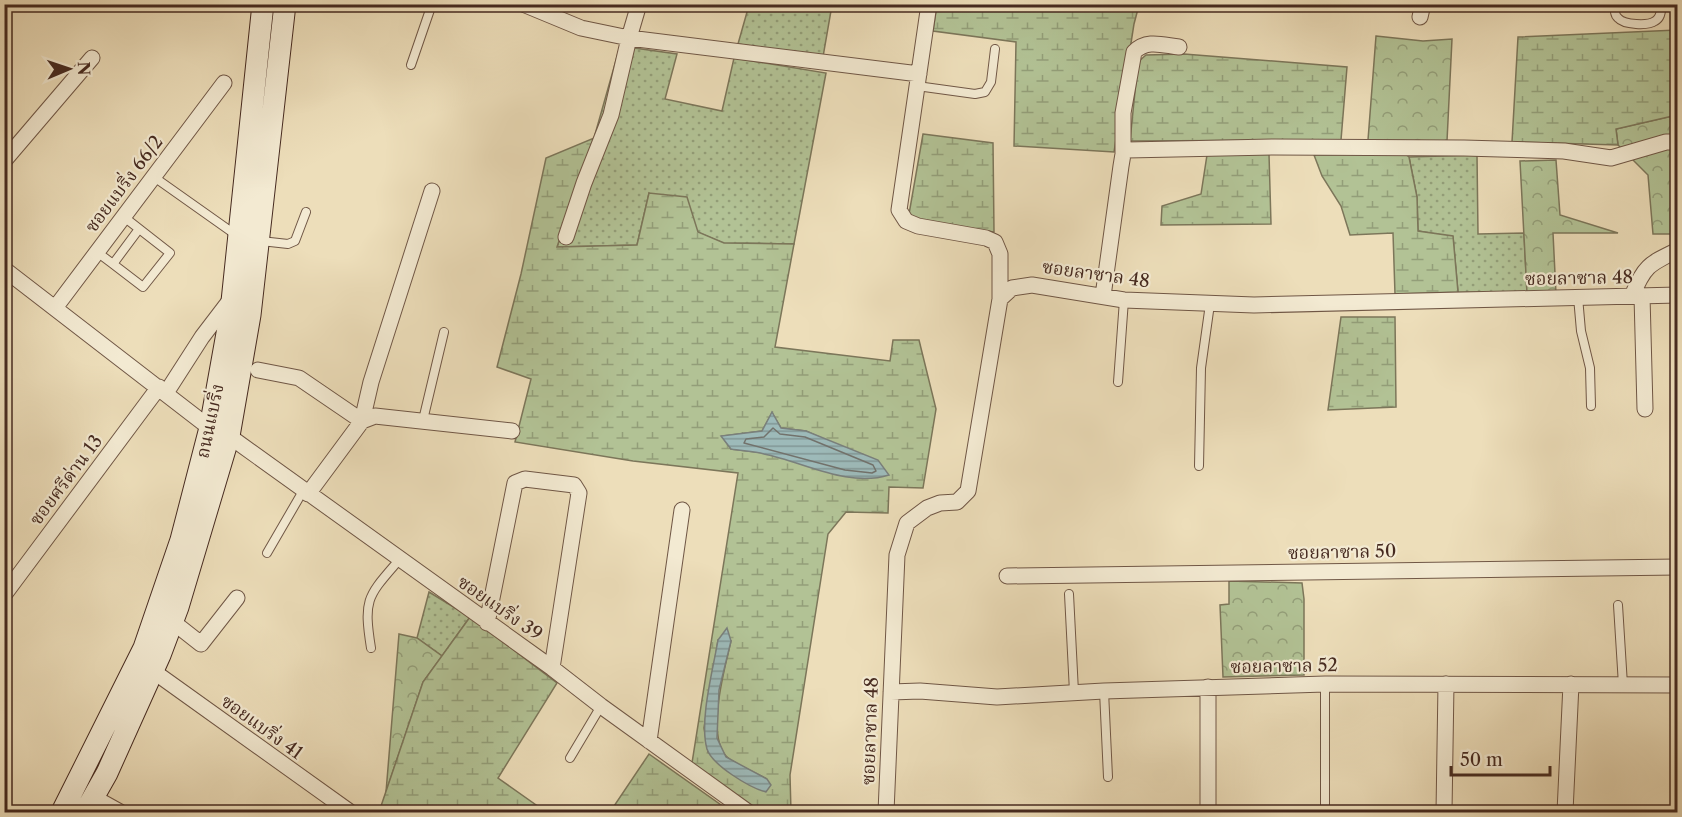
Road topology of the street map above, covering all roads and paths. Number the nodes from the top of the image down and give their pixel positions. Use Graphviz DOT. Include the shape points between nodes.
graph roads {
  1 [pos="263,4"];
  2 [pos="285,4"];
  3 [pos="432,4"];
  4 [pos="523,4"];
  5 [pos="639,4"];
  6 [pos="929,4"];
  7 [pos="1615,4"];
  8 [pos="1662,4"];
  9 [pos="629,38"];
  10 [pos="1179,47"];
  11 [pos="995,49"];
  12 [pos="92,58"];
  13 [pos="411,65"];
  14 [pos="918,80"];
  15 [pos="225,83"];
  16 [pos="1677,142"];
  17 [pos="1123,154"];
  18 [pos="4,160"];
  19 [pos="154,177"];
  20 [pos="432,191"];
  21 [pos="306,212"];
  22 [pos="124,217"];
  23 [pos="139,229"];
  24 [pos="566,237"];
  25 [pos="250,239"];
  26 [pos="1677,250"];
  27 [pos="97,252"];
  28 [pos="113,264"];
  29 [pos="4,269"];
  30 [pos="1677,295"];
  31 [pos="233,296"];
  32 [pos="1103,296"];
  33 [pos="1637,296"];
  34 [pos="1578,297"];
  35 [pos="1000,299"];
  36 [pos="1124,300"];
  37 [pos="1210,304"];
  38 [pos="55,308"];
  39 [pos="444,332"];
  40 [pos="258,370"];
  41 [pos="1118,382"];
  42 [pos="162,390"];
  43 [pos="1591,406"];
  44 [pos="1645,409"];
  45 [pos="423,420"];
  46 [pos="363,421"];
  47 [pos="512,431"];
  48 [pos="220,432"];
  49 [pos="1199,466"];
  50 [pos="305,492"];
  51 [pos="682,510"];
  52 [pos="267,553"];
  53 [pos="399,560"];
  54 [pos="1677,567"];
  55 [pos="1007,576"];
  56 [pos="1069,594"];
  57 [pos="4,595"];
  58 [pos="237,598"];
  59 [pos="1618,605"];
  60 [pos="173,622"];
  61 [pos="487,622"];
  62 [pos="371,648"];
  63 [pos="552,668"];
  64 [pos="153,671"];
  65 [pos="1325,684"];
  66 [pos="1446,684"];
  67 [pos="1571,684"];
  68 [pos="1623,685"];
  69 [pos="1677,685"];
  70 [pos="1208,687"];
  71 [pos="1104,691"];
  72 [pos="891,692"];
  73 [pos="1074,692"];
  74 [pos="601,706"];
  75 [pos="649,741"];
  76 [pos="570,758"];
  77 [pos="1108,777"];
  78 [pos="89,805"];
  79 [pos="62,813"];
  80 [pos="120,813"];
  81 [pos="350,813"];
  82 [pos="748,813"];
  83 [pos="886,813"];
  84 [pos="1208,813"];
  85 [pos="1325,813"];
  86 [pos="1444,813"];
  87 [pos="1565,813"];
  1 -- 25 [label="main road, ถนนแบริ่ง"];
  2 -- 25 [label="main road, ถนนแบริ่ง"];
  3 -- 13 [label="lane"];
  4 -- 9 [label="street" via="581,28"];
  5 -- 9 [label="street"];
  6 -- 14 [label="street"];
  7 -- 8 [label="lane" via="1618,19 1643,24 1658,20"];
  9 -- 14 [label="street"];
  9 -- 24 [label="street" via="611,115"];
  10 -- 17 [label="street" via="1152,43 1134,52 1123,113"];
  11 -- 14 [label="lane" via="991,82 985,92 975,94"];
  12 -- 18 [label="street"];
  14 -- 35 [label="street" via="899,210 906,222 995,242 1000,254"];
  15 -- 19 [label="street, ซอยแบริ่ง 66/2"];
  16 -- 17 [label="street" via="1611,158 1564,151 1464,148 1223,148 1127,150"];
  17 -- 32 [label="street"];
  19 -- 22 [label="street, ซอยแบริ่ง 66/2"];
  19 -- 25 [label="lane"];
  20 -- 46 [label="street" via="371,382"];
  21 -- 25 [label="lane" via="295,241 288,244"];
  22 -- 23 [label="lane"];
  22 -- 27 [label="street, ซอยแบริ่ง 66/2"];
  23 -- 28 [label="lane"];
  23 -- 28 [label="lane" via="170,255 144,287"];
  25 -- 31 [label="main road, ถนนแบริ่ง"];
  25 -- 48 [label="main road, ถนนแบริ่ง" via="250,315"];
  26 -- 33 [label="street" via="1644,270"];
  27 -- 28 [label="lane"];
  27 -- 38 [label="street, ซอยแบริ่ง 66/2"];
  29 -- 38 [label="street, ซอยแบริ่ง 39"];
  30 -- 33 [label="street, ซอยลาซาล 48"];
  31 -- 42 [label="street, ซอยศรีด่าน 13"];
  31 -- 48 [label="main road, ถนนแบริ่ง"];
  32 -- 35 [label="street, ซอยลาซาล 48" via="1032,285 1012,288"];
  32 -- 36 [label="street, ซอยลาซาล 48"];
  33 -- 34 [label="street, ซอยลาซาล 48"];
  33 -- 44 [label="street"];
  34 -- 37 [label="street, ซอยลาซาล 48"];
  34 -- 43 [label="lane" via="1590,368"];
  35 -- 72 [label="street, ซอยลาซาล 48" via="968,491 957,502 927,508 908,524 897,555"];
  36 -- 37 [label="street, ซอยลาซาล 48"];
  36 -- 41 [label="lane"];
  37 -- 49 [label="lane" via="1201,368"];
  38 -- 42 [label="street, ซอยแบริ่ง 39"];
  39 -- 45 [label="lane"];
  40 -- 46 [label="street" via="299,378"];
  42 -- 48 [label="street, ซอยแบริ่ง 39"];
  42 -- 57 [label="street, ซอยศรีด่าน 13"];
  45 -- 46 [label="street" via="375,416"];
  45 -- 47 [label="street"];
  46 -- 50 [label="street"];
  48 -- 50 [label="street, ซอยแบริ่ง 39"];
  48 -- 60 [label="main road, ถนนแบริ่ง" via="198,546"];
  48 -- 79 [label="main road, ถนนแบริ่ง" via="144,648"];
  50 -- 52 [label="lane"];
  50 -- 53 [label="street, ซอยแบริ่ง 39"];
  51 -- 75 [label="street"];
  53 -- 61 [label="street, ซอยแบริ่ง 39"];
  53 -- 62 [label="lane" via="368,600 366,620"];
  54 -- 55 [label="street, ซอยลาซาล 50"];
  56 -- 73 [label="lane"];
  58 -- 60 [label="street" via="201,644"];
  59 -- 68 [label="lane"];
  60 -- 64 [label="main road, ถนนแบริ่ง"];
  61 -- 63 [label="street, ซอยแบริ่ง 39"];
  61 -- 63 [label="street" via="515,483 525,479 574,485 579,493"];
  63 -- 74 [label="street, ซอยแบริ่ง 39"];
  64 -- 78 [label="main road, ถนนแบริ่ง"];
  64 -- 81 [label="street, ซอยแบริ่ง 41"];
  65 -- 66 [label="street, ซอยลาซาล 52"];
  65 -- 70 [label="street, ซอยลาซาล 52"];
  65 -- 85 [label="lane"];
  66 -- 67 [label="street, ซอยลาซาล 52"];
  66 -- 86 [label="street"];
  67 -- 68 [label="street, ซอยลาซาล 52"];
  67 -- 87 [label="street"];
  68 -- 69 [label="street, ซอยลาซาล 52"];
  70 -- 71 [label="street, ซอยลาซาล 52"];
  70 -- 84 [label="street"];
  71 -- 73 [label="street, ซอยลาซาล 52"];
  71 -- 77 [label="lane"];
  72 -- 73 [label="street, ซอยลาซาล 52" via="997,696"];
  72 -- 83 [label="street, ซอยลาซาล 48"];
  74 -- 75 [label="street, ซอยแบริ่ง 39"];
  74 -- 76 [label="lane"];
  75 -- 82 [label="street, ซอยแบริ่ง 39"];
  78 -- 80 [label="street"];
}
